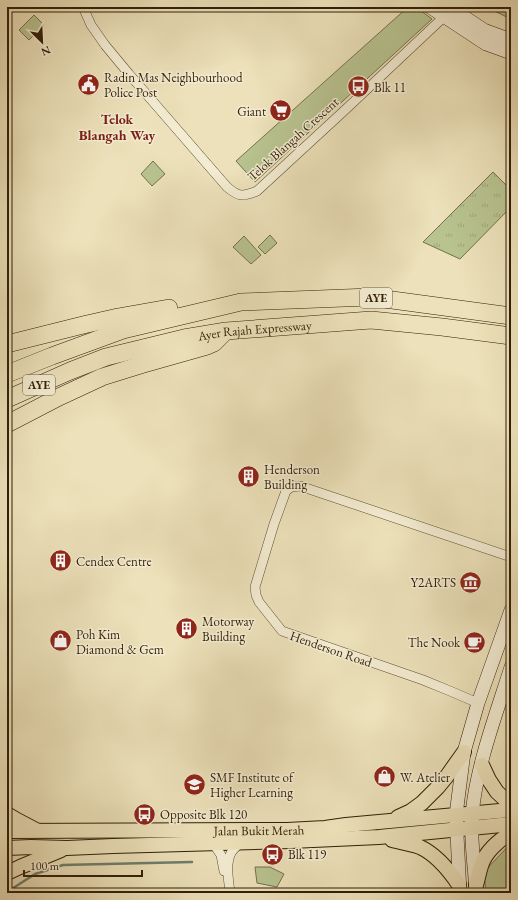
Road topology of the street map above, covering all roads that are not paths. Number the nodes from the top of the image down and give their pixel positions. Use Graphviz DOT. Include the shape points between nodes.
graph roads {
  1 [pos="83,7"];
  2 [pos="430,7"];
  3 [pos="448,11"];
  4 [pos="511,40"];
  5 [pos="511,53"];
  6 [pos="241,302"];
  7 [pos="511,316"];
  8 [pos="226,331"];
  9 [pos="511,336"];
  10 [pos="7,344"];
  11 [pos="7,374"];
  12 [pos="7,399"];
  13 [pos="7,424"];
  14 [pos="511,558"];
  15 [pos="511,610"];
  16 [pos="511,667"];
  17 [pos="478,703"];
  18 [pos="464,752"];
  19 [pos="482,764"];
  20 [pos="511,805"];
  21 [pos="511,810"];
  22 [pos="7,814"];
  23 [pos="472,814"];
  24 [pos="456,815"];
  25 [pos="390,821"];
  26 [pos="511,824"];
  27 [pos="472,828"];
  28 [pos="457,830"];
  29 [pos="7,831"];
  30 [pos="38,831"];
  31 [pos="511,833"];
  32 [pos="379,837"];
  33 [pos="213,843"];
  34 [pos="240,843"];
  35 [pos="7,848"];
  36 [pos="67,848"];
  37 [pos="7,873"];
  38 [pos="459,889"];
  39 [pos="476,889"];
  40 [pos="226,893"];
  41 [pos="230,893"];
  1 -- 3 [label="street, Telok Blangah Crescent" via="91,25 129,74 227,187 241,195 257,191"];
  2 -- 3 [label="main road"];
  3 -- 4 [label="main road" via="484,30"];
  3 -- 5 [label="main road" via="486,44"];
  6 -- 7 [label="highway, Ayer Rajah Expressway / AYE" via="370,297"];
  6 -- 10 [label="highway" via="196,303 111,319"];
  6 -- 11 [label="highway, Ayer Rajah Expressway / AYE" via="123,330"];
  8 -- 9 [label="highway, Ayer Rajah Expressway / AYE" via="371,320"];
  8 -- 12 [label="highway, Ayer Rajah Expressway / AYE" via="184,338 106,357"];
  8 -- 13 [label="highway" via="207,346 102,377"];
  14 -- 17 [label="street, Henderson Road" via="300,486 291,487 286,491 274,524 255,588 259,602 282,631 423,680"];
  15 -- 17 [label="main road"];
  16 -- 19 [label="main road"];
  17 -- 18 [label="main road"];
  18 -- 24 [label="main road"];
  18 -- 25 [label="main road" via="438,787 422,803"];
  19 -- 20 [label="main road" via="497,792"];
  19 -- 23 [label="main road"];
  21 -- 23 [label="main road, Jalan Bukit Merah"];
  22 -- 30 [label="main road"];
  23 -- 24 [label="main road, Jalan Bukit Merah"];
  23 -- 27 [label="main road"];
  24 -- 25 [label="main road, Jalan Bukit Merah"];
  24 -- 28 [label="main road"];
  25 -- 30 [label="main road, Jalan Bukit Merah" via="287,830"];
  26 -- 27 [label="main road, Jalan Bukit Merah"];
  27 -- 28 [label="main road, Jalan Bukit Merah"];
  27 -- 39 [label="main road"];
  28 -- 32 [label="main road, Jalan Bukit Merah"];
  28 -- 38 [label="main road"];
  29 -- 30 [label="main road, Jalan Bukit Merah"];
  31 -- 39 [label="main road" via="484,858"];
  32 -- 34 [label="main road, Jalan Bukit Merah"];
  32 -- 38 [label="main road" via="419,847 433,855 450,872"];
  33 -- 34 [label="main road, Jalan Bukit Merah"];
  33 -- 36 [label="main road, Jalan Bukit Merah"];
  33 -- 40 [label="street" via="221,855"];
  34 -- 41 [label="street" via="229,859"];
  35 -- 36 [label="main road, Jalan Bukit Merah"];
  36 -- 37 [label="main road"];
}
